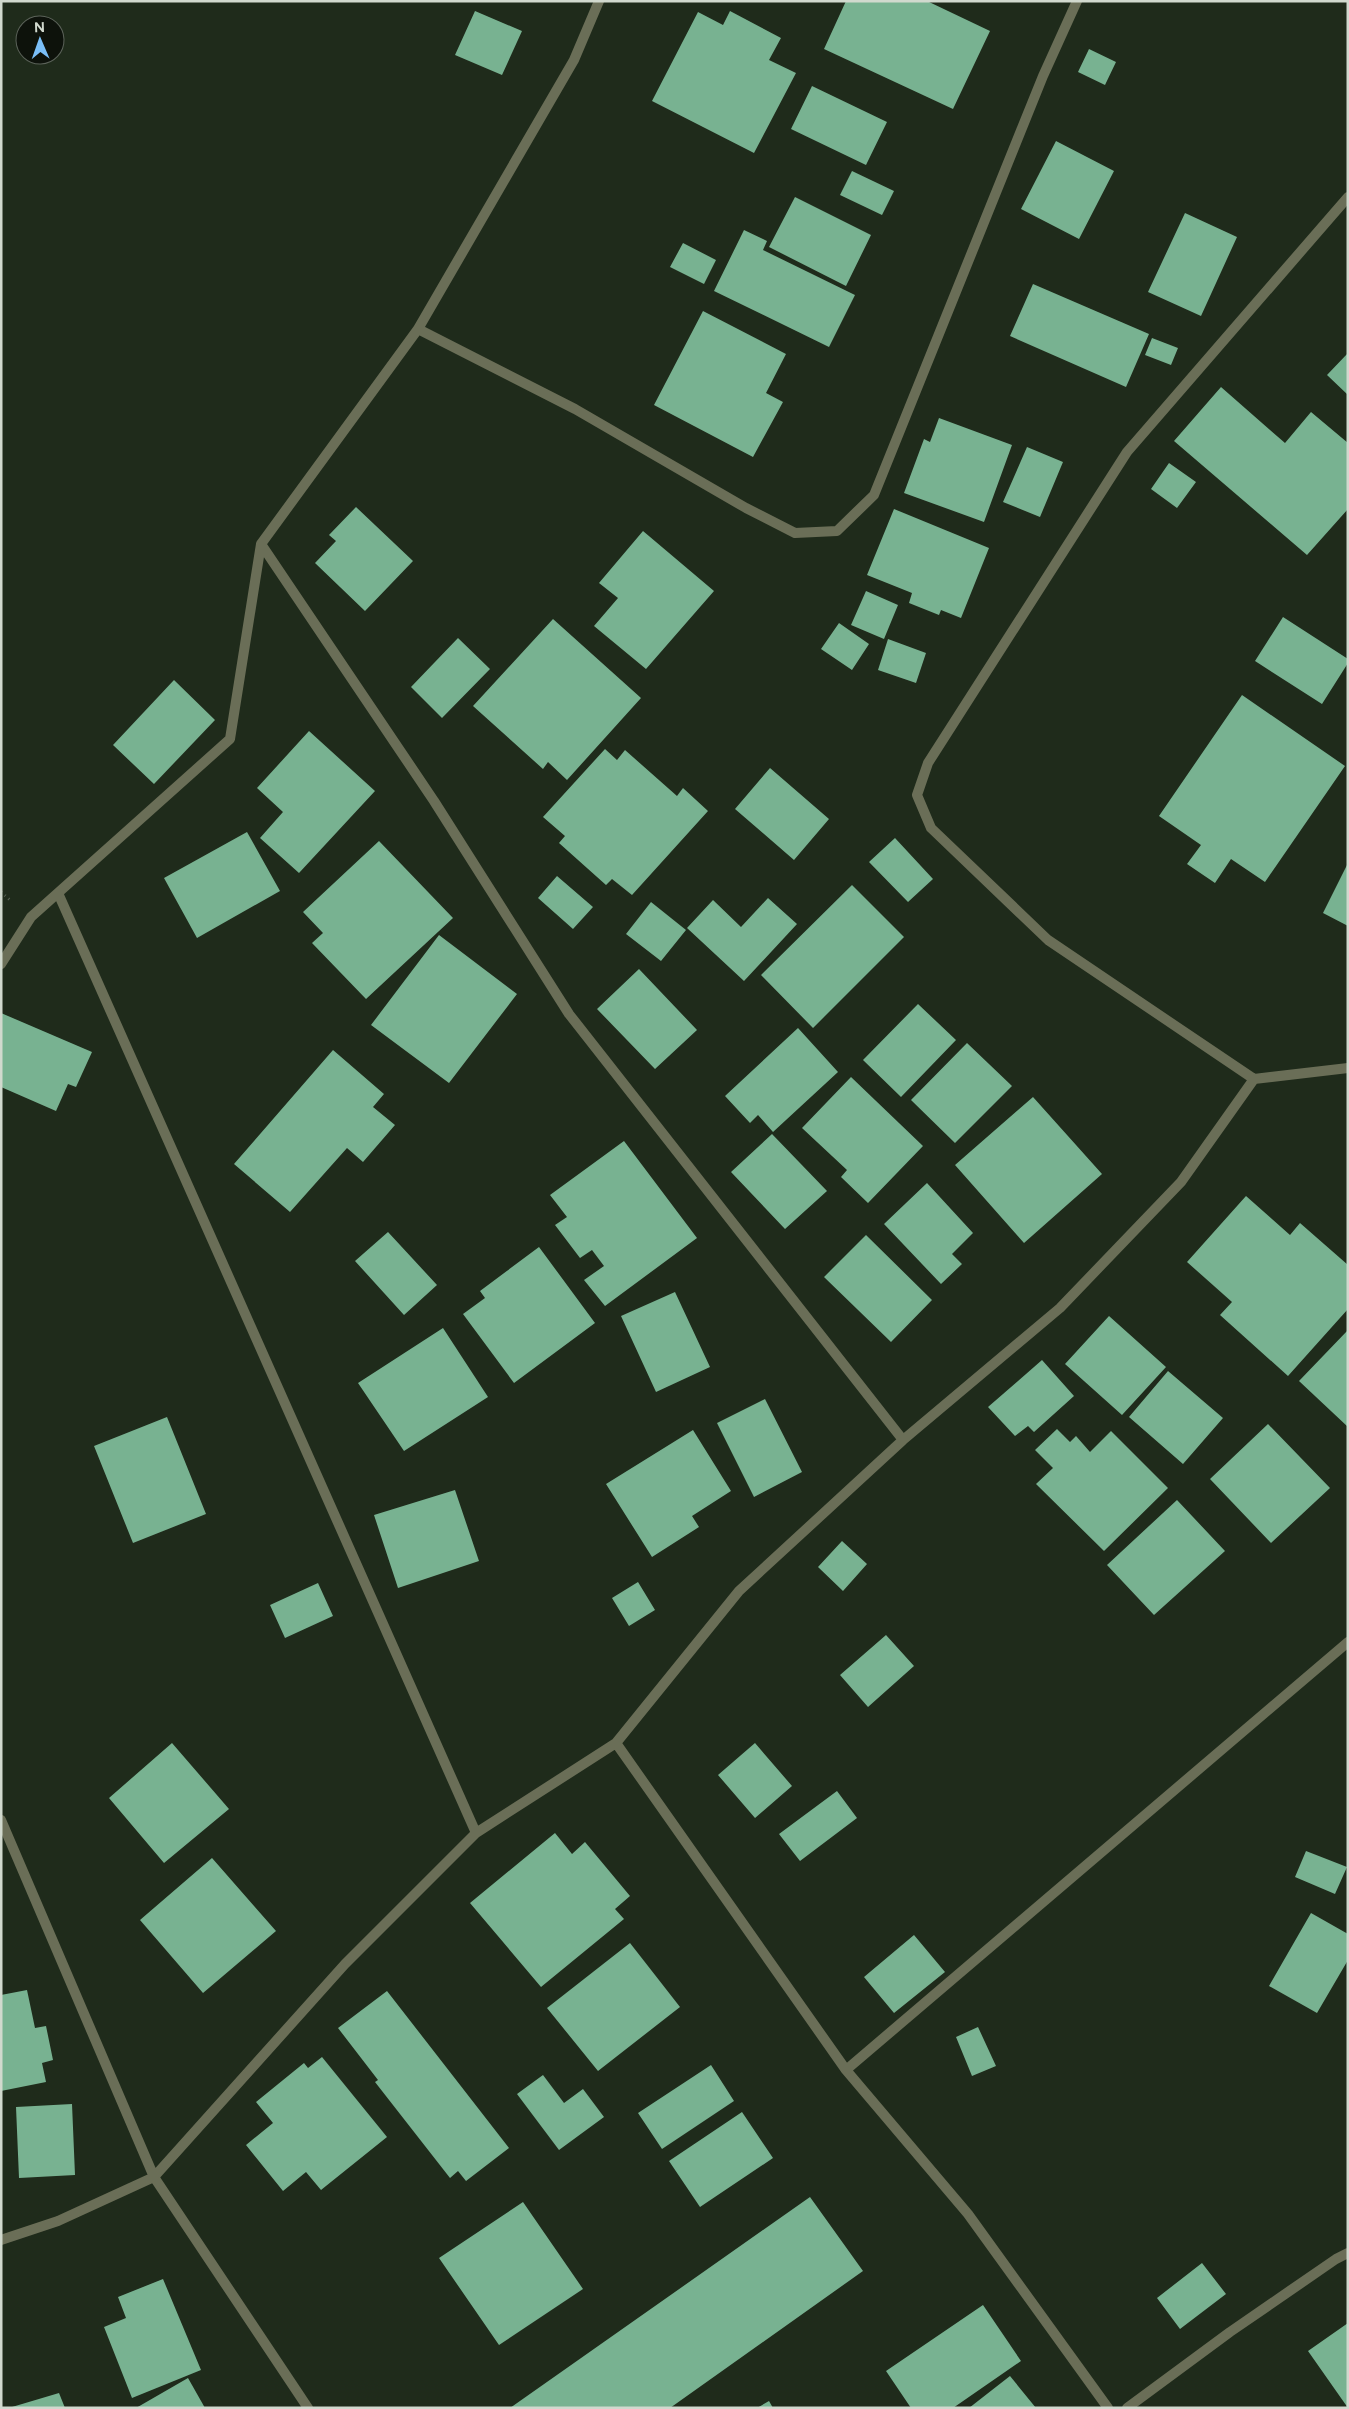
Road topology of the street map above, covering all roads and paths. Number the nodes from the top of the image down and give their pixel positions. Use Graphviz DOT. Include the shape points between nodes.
graph roads {
  1 [pos="600,1"];
  2 [pos="1077,1"];
  3 [pos="1348,197"];
  4 [pos="418,329"];
  5 [pos="261,544"];
  6 [pos="58,894"];
  7 [pos="1,964"];
  8 [pos="1348,1068"];
  9 [pos="1254,1079"];
  10 [pos="903,1440"];
  11 [pos="1348,1642"];
  12 [pos="616,1743"];
  13 [pos="1,1820"];
  14 [pos="476,1833"];
  15 [pos="846,2070"];
  16 [pos="154,2177"];
  17 [pos="1,2240"];
  18 [pos="1348,2253"];
  19 [pos="308,2408"];
  20 [pos="1108,2408"];
  21 [pos="1127,2408"];
  1 -- 4 [label="street" via="574,60"];
  2 -- 4 [label="street" via="1043,76 874,495 837,532 796,533 575,410"];
  3 -- 9 [label="street" via="1127,452 928,763 917,795 931,828 1048,940"];
  4 -- 5 [label="street"];
  5 -- 6 [label="street" via="230,739"];
  5 -- 10 [label="street" via="434,801 569,1014"];
  6 -- 7 [label="street" via="32,917"];
  6 -- 14 [label="street"];
  8 -- 9 [label="street"];
  9 -- 10 [label="street" via="1181,1182 1060,1308"];
  10 -- 12 [label="street" via="739,1591"];
  11 -- 15 [label="street"];
  12 -- 14 [label="street"];
  12 -- 15 [label="street"];
  13 -- 16 [label="street"];
  14 -- 16 [label="street" via="345,1964"];
  15 -- 20 [label="street" via="968,2214"];
  16 -- 17 [label="street" via="58,2221"];
  16 -- 19 [label="street"];
  18 -- 21 [label="street" via="1230,2332"];
}
